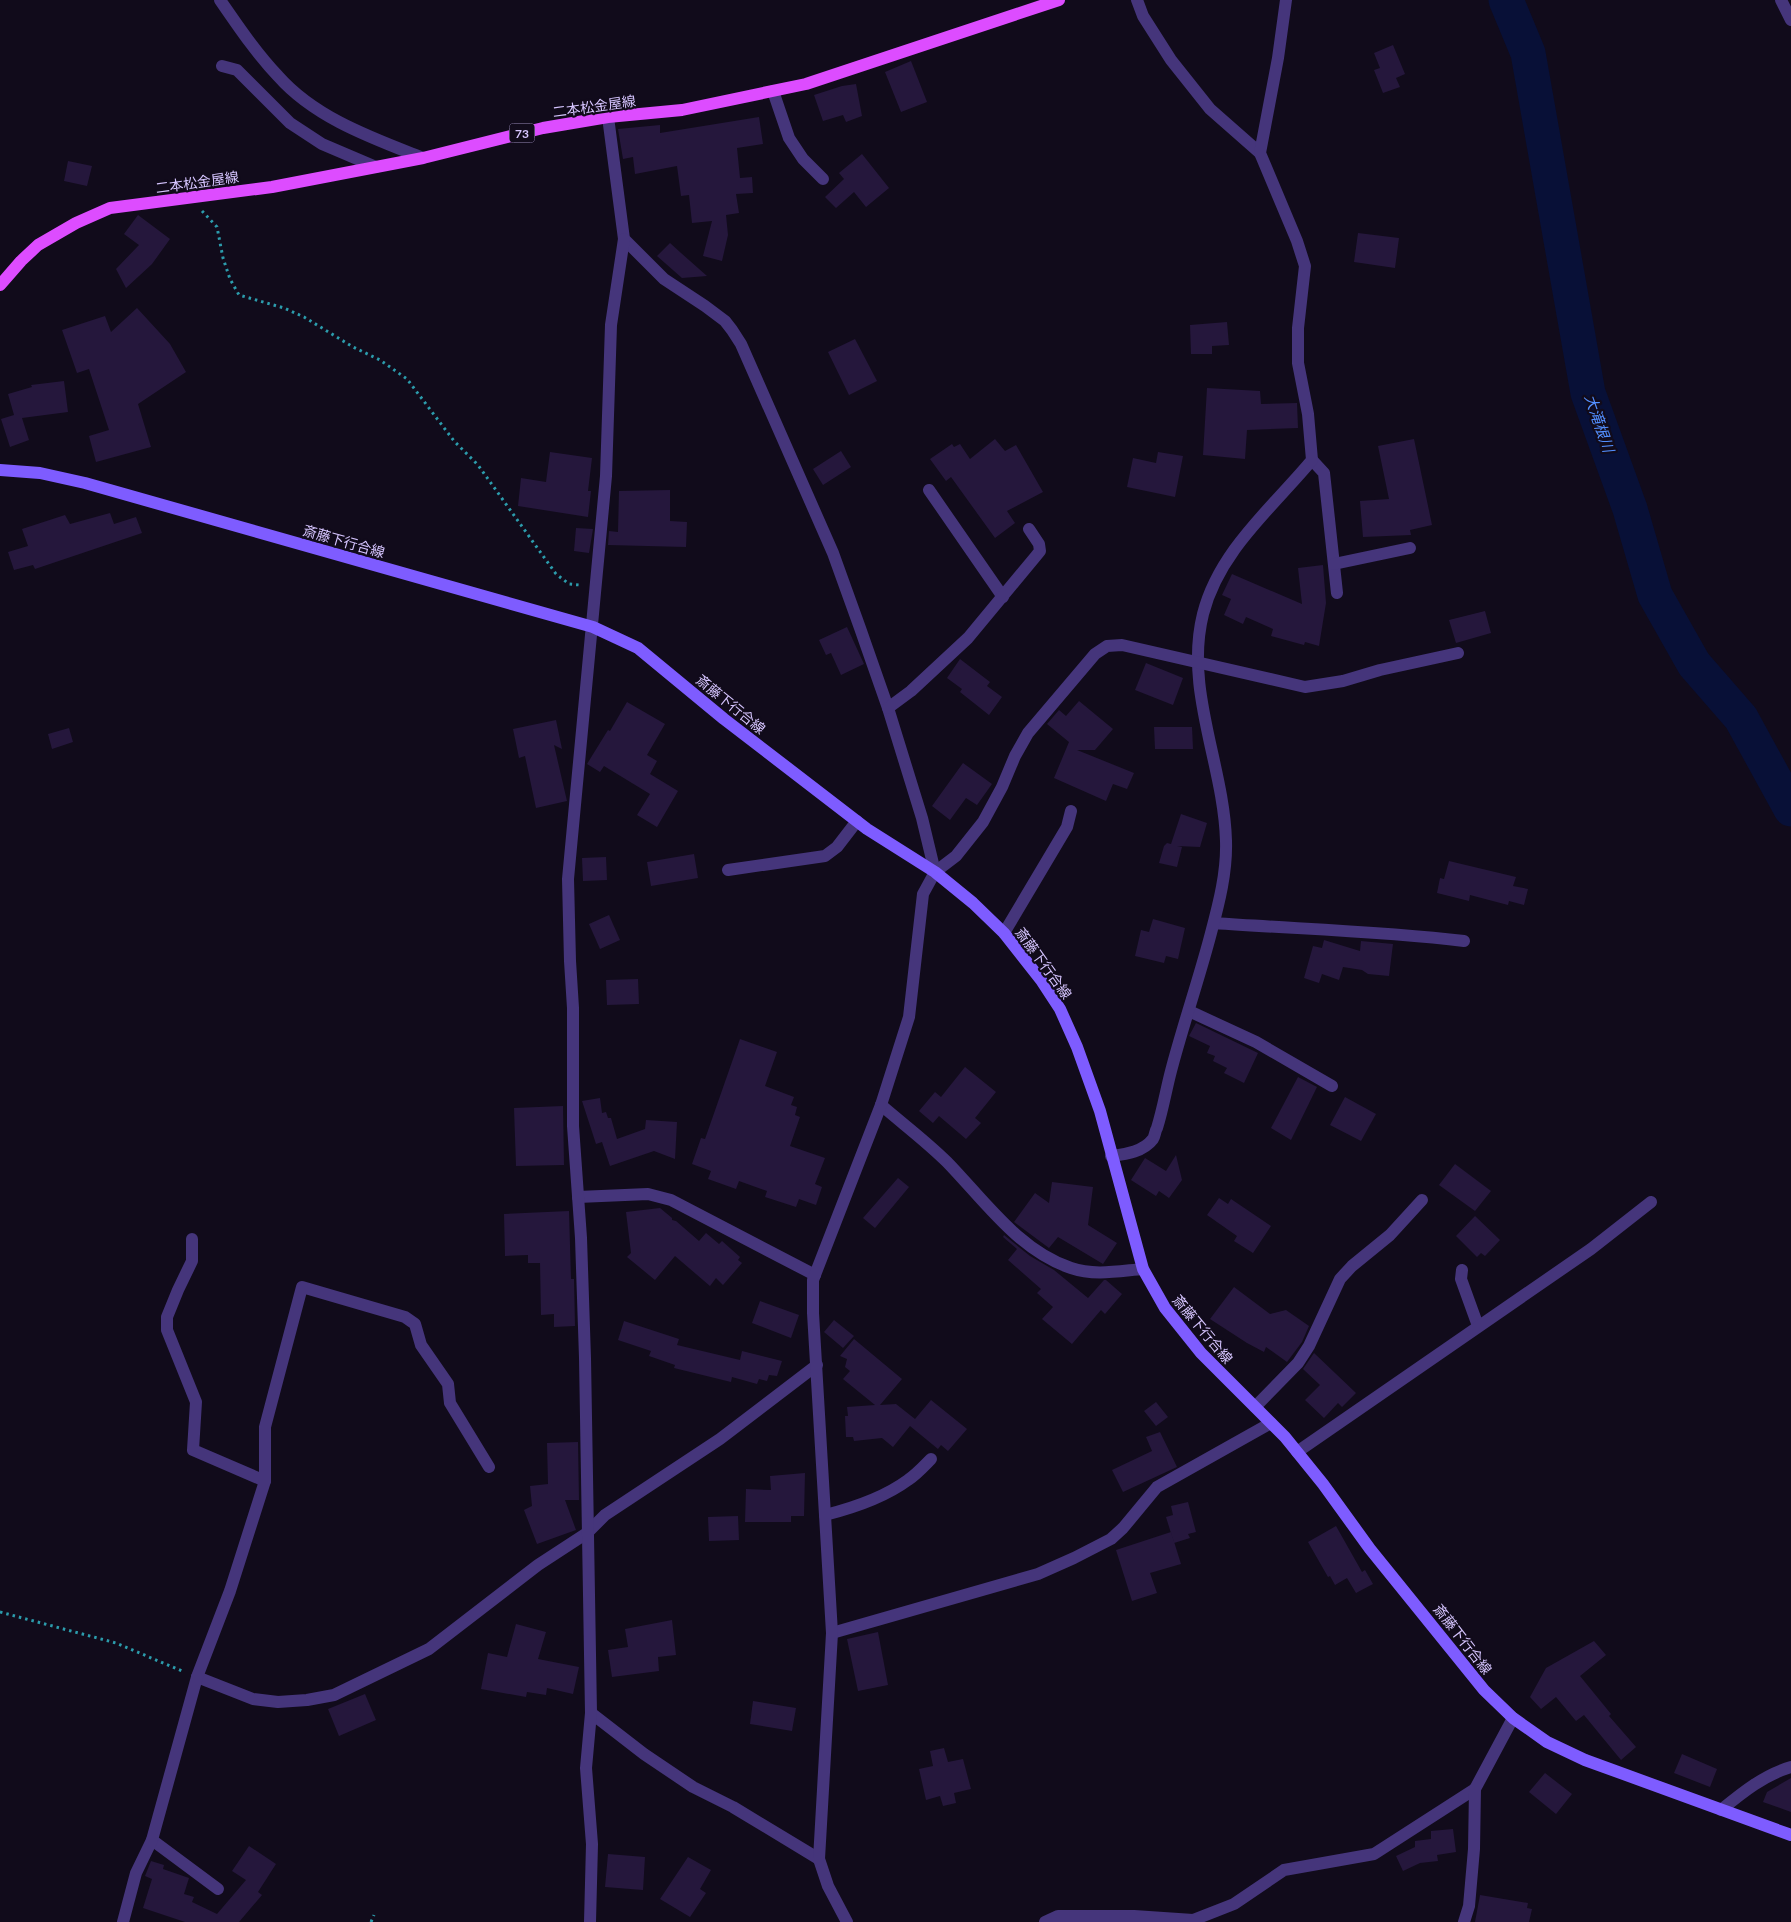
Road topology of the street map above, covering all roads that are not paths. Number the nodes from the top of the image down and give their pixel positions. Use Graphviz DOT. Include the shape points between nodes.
graph roads {
  1 [pos="220,0"];
  2 [pos="1059,0"];
  3 [pos="1137,0"];
  4 [pos="1286,0"];
  5 [pos="1781,0"];
  6 [pos="1791,20"];
  7 [pos="222,66"];
  8 [pos="773,91"];
  9 [pos="608,117"];
  10 [pos="1260,153"];
  11 [pos="423,158"];
  12 [pos="376,167"];
  13 [pos="822,179"];
  14 [pos="624,239"];
  15 [pos="1,281"];
  16 [pos="1312,460"];
  17 [pos="0,470"];
  18 [pos="929,490"];
  19 [pos="1029,529"];
  20 [pos="1410,548"];
  21 [pos="1334,564"];
  22 [pos="1337,593"];
  23 [pos="1003,597"];
  24 [pos="593,627"];
  25 [pos="1458,652"];
  26 [pos="1197,661"];
  27 [pos="888,708"];
  28 [pos="1071,812"];
  29 [pos="857,821"];
  30 [pos="728,870"];
  31 [pos="935,872"];
  32 [pos="1214,923"];
  33 [pos="1004,933"];
  34 [pos="1464,941"];
  35 [pos="1189,1010"];
  36 [pos="1332,1086"];
  37 [pos="881,1104"];
  38 [pos="1111,1156"];
  39 [pos="578,1197"];
  40 [pos="1422,1200"];
  41 [pos="1651,1202"];
  42 [pos="192,1239"];
  43 [pos="1143,1269"];
  44 [pos="1462,1270"];
  45 [pos="815,1275"];
  46 [pos="1478,1326"];
  47 [pos="817,1365"];
  48 [pos="1254,1407"];
  49 [pos="1271,1423"];
  50 [pos="1297,1452"];
  51 [pos="931,1459"];
  52 [pos="489,1467"];
  53 [pos="265,1481"];
  54 [pos="825,1515"];
  55 [pos="587,1533"];
  56 [pos="832,1633"];
  57 [pos="196,1677"];
  58 [pos="591,1713"];
  59 [pos="1513,1718"];
  60 [pos="1791,1768"];
  61 [pos="1475,1789"];
  62 [pos="1721,1810"];
  63 [pos="1791,1835"];
  64 [pos="152,1840"];
  65 [pos="819,1859"];
  66 [pos="218,1889"];
  67 [pos="123,1922"];
  68 [pos="590,1922"];
  69 [pos="847,1922"];
  70 [pos="1045,1922"];
  71 [pos="1464,1922"];
  1 -- 11 [label="street" via="278,77 310,103 340,122"];
  2 -- 8 [label="main road, 二本松金屋線 / 73" via="806,84"];
  3 -- 10 [label="street" via="1143,16 1171,60 1210,109"];
  4 -- 10 [label="street"];
  5 -- 6 [label="street"];
  7 -- 12 [label="street" via="237,70 290,123 322,144"];
  8 -- 9 [label="main road, 二本松金屋線 / 73" via="682,110"];
  8 -- 13 [label="street" via="789,138"];
  9 -- 11 [label="main road, 二本松金屋線 / 73" via="543,128"];
  9 -- 14 [label="street"];
  10 -- 16 [label="street" via="1298,241 1304,266 1298,363 1308,414"];
  11 -- 12 [label="main road, 二本松金屋線 / 73"];
  12 -- 15 [label="main road, 二本松金屋線 / 73" via="272,187 110,208 38,245"];
  14 -- 24 [label="street" via="611,325 606,476"];
  14 -- 27 [label="street" via="664,279 725,322 741,344 833,552"];
  16 -- 21 [label="street" via="1324,473"];
  16 -- 26 [label="street" via="1236,546 1214,583 1203,615"];
  17 -- 24 [label="main road, 斎藤下行合線" via="40,473 86,483"];
  18 -- 23 [label="street"];
  19 -- 23 [label="street" via="1040,551"];
  20 -- 21 [label="street"];
  21 -- 22 [label="street"];
  23 -- 27 [label="street" via="968,638"];
  24 -- 29 [label="main road, 斎藤下行合線" via="638,648"];
  24 -- 39 [label="street" via="568,879 573,1126"];
  25 -- 26 [label="street" via="1306,687"];
  26 -- 31 [label="street" via="1122,645 1107,646 1096,654 1028,733 983,822 956,856"];
  26 -- 32 [label="street" via="1226,841 1225,869"];
  27 -- 31 [label="street"];
  28 -- 33 [label="street" via="1067,828"];
  29 -- 30 [label="street" via="837,847 825,856"];
  29 -- 31 [label="main road, 斎藤下行合線"];
  31 -- 33 [label="main road, 斎藤下行合線"];
  31 -- 37 [label="street" via="922,894 909,1017"];
  32 -- 34 [label="street" via="1409,934"];
  32 -- 35 [label="street"];
  33 -- 38 [label="main road, 斎藤下行合線" via="1060,1009 1090,1080"];
  35 -- 36 [label="street" via="1256,1042"];
  35 -- 38 [label="street" via="1164,1107 1152,1139 1134,1153"];
  37 -- 43 [label="street" via="946,1161 1013,1231 1051,1261 1073,1269 1103,1273"];
  37 -- 45 [label="street"];
  38 -- 43 [label="main road, 斎藤下行合線"];
  39 -- 45 [label="street" via="648,1194 670,1200"];
  39 -- 55 [label="street" via="582,1248"];
  40 -- 48 [label="street" via="1390,1235 1340,1279 1298,1363"];
  41 -- 46 [label="street" via="1591,1249"];
  42 -- 53 [label="street" via="192,1261 167,1317 167,1330 196,1402 193,1450"];
  43 -- 48 [label="main road, 斎藤下行合線" via="1165,1308 1201,1353"];
  44 -- 46 [label="street" via="1461,1279"];
  45 -- 47 [label="street" via="813,1313"];
  46 -- 50 [label="street"];
  47 -- 54 [label="street"];
  47 -- 55 [label="street" via="720,1439 605,1515"];
  48 -- 49 [label="main road, 斎藤下行合線"];
  49 -- 50 [label="main road, 斎藤下行合線"];
  49 -- 56 [label="street" via="1157,1487 1111,1539 1074,1558 1038,1574"];
  50 -- 59 [label="main road, 斎藤下行合線" via="1370,1549 1484,1690"];
  51 -- 54 [label="street" via="908,1480 887,1492 852,1508"];
  52 -- 53 [label="street" via="450,1404 448,1384 421,1345 415,1324 405,1317 302,1287 265,1427"];
  53 -- 57 [label="street" via="230,1591"];
  54 -- 56 [label="street"];
  55 -- 57 [label="street" via="538,1565 429,1649 334,1695 278,1702 253,1699"];
  55 -- 58 [label="street"];
  56 -- 65 [label="street"];
  57 -- 64 [label="street"];
  58 -- 65 [label="street" via="692,1787 733,1807"];
  58 -- 68 [label="street" via="586,1768 592,1844"];
  59 -- 61 [label="street"];
  59 -- 62 [label="main road, 斎藤下行合線" via="1547,1742 1585,1760"];
  60 -- 62 [label="street" via="1773,1773 1747,1788"];
  61 -- 70 [label="street" via="1374,1854 1284,1870 1234,1904 1193,1920 1058,1916"];
  61 -- 71 [label="street" via="1474,1849 1469,1906"];
  62 -- 63 [label="main road, 斎藤下行合線"];
  64 -- 66 [label="street"];
  64 -- 67 [label="street" via="136,1873"];
  65 -- 69 [label="street" via="828,1886"];
}
